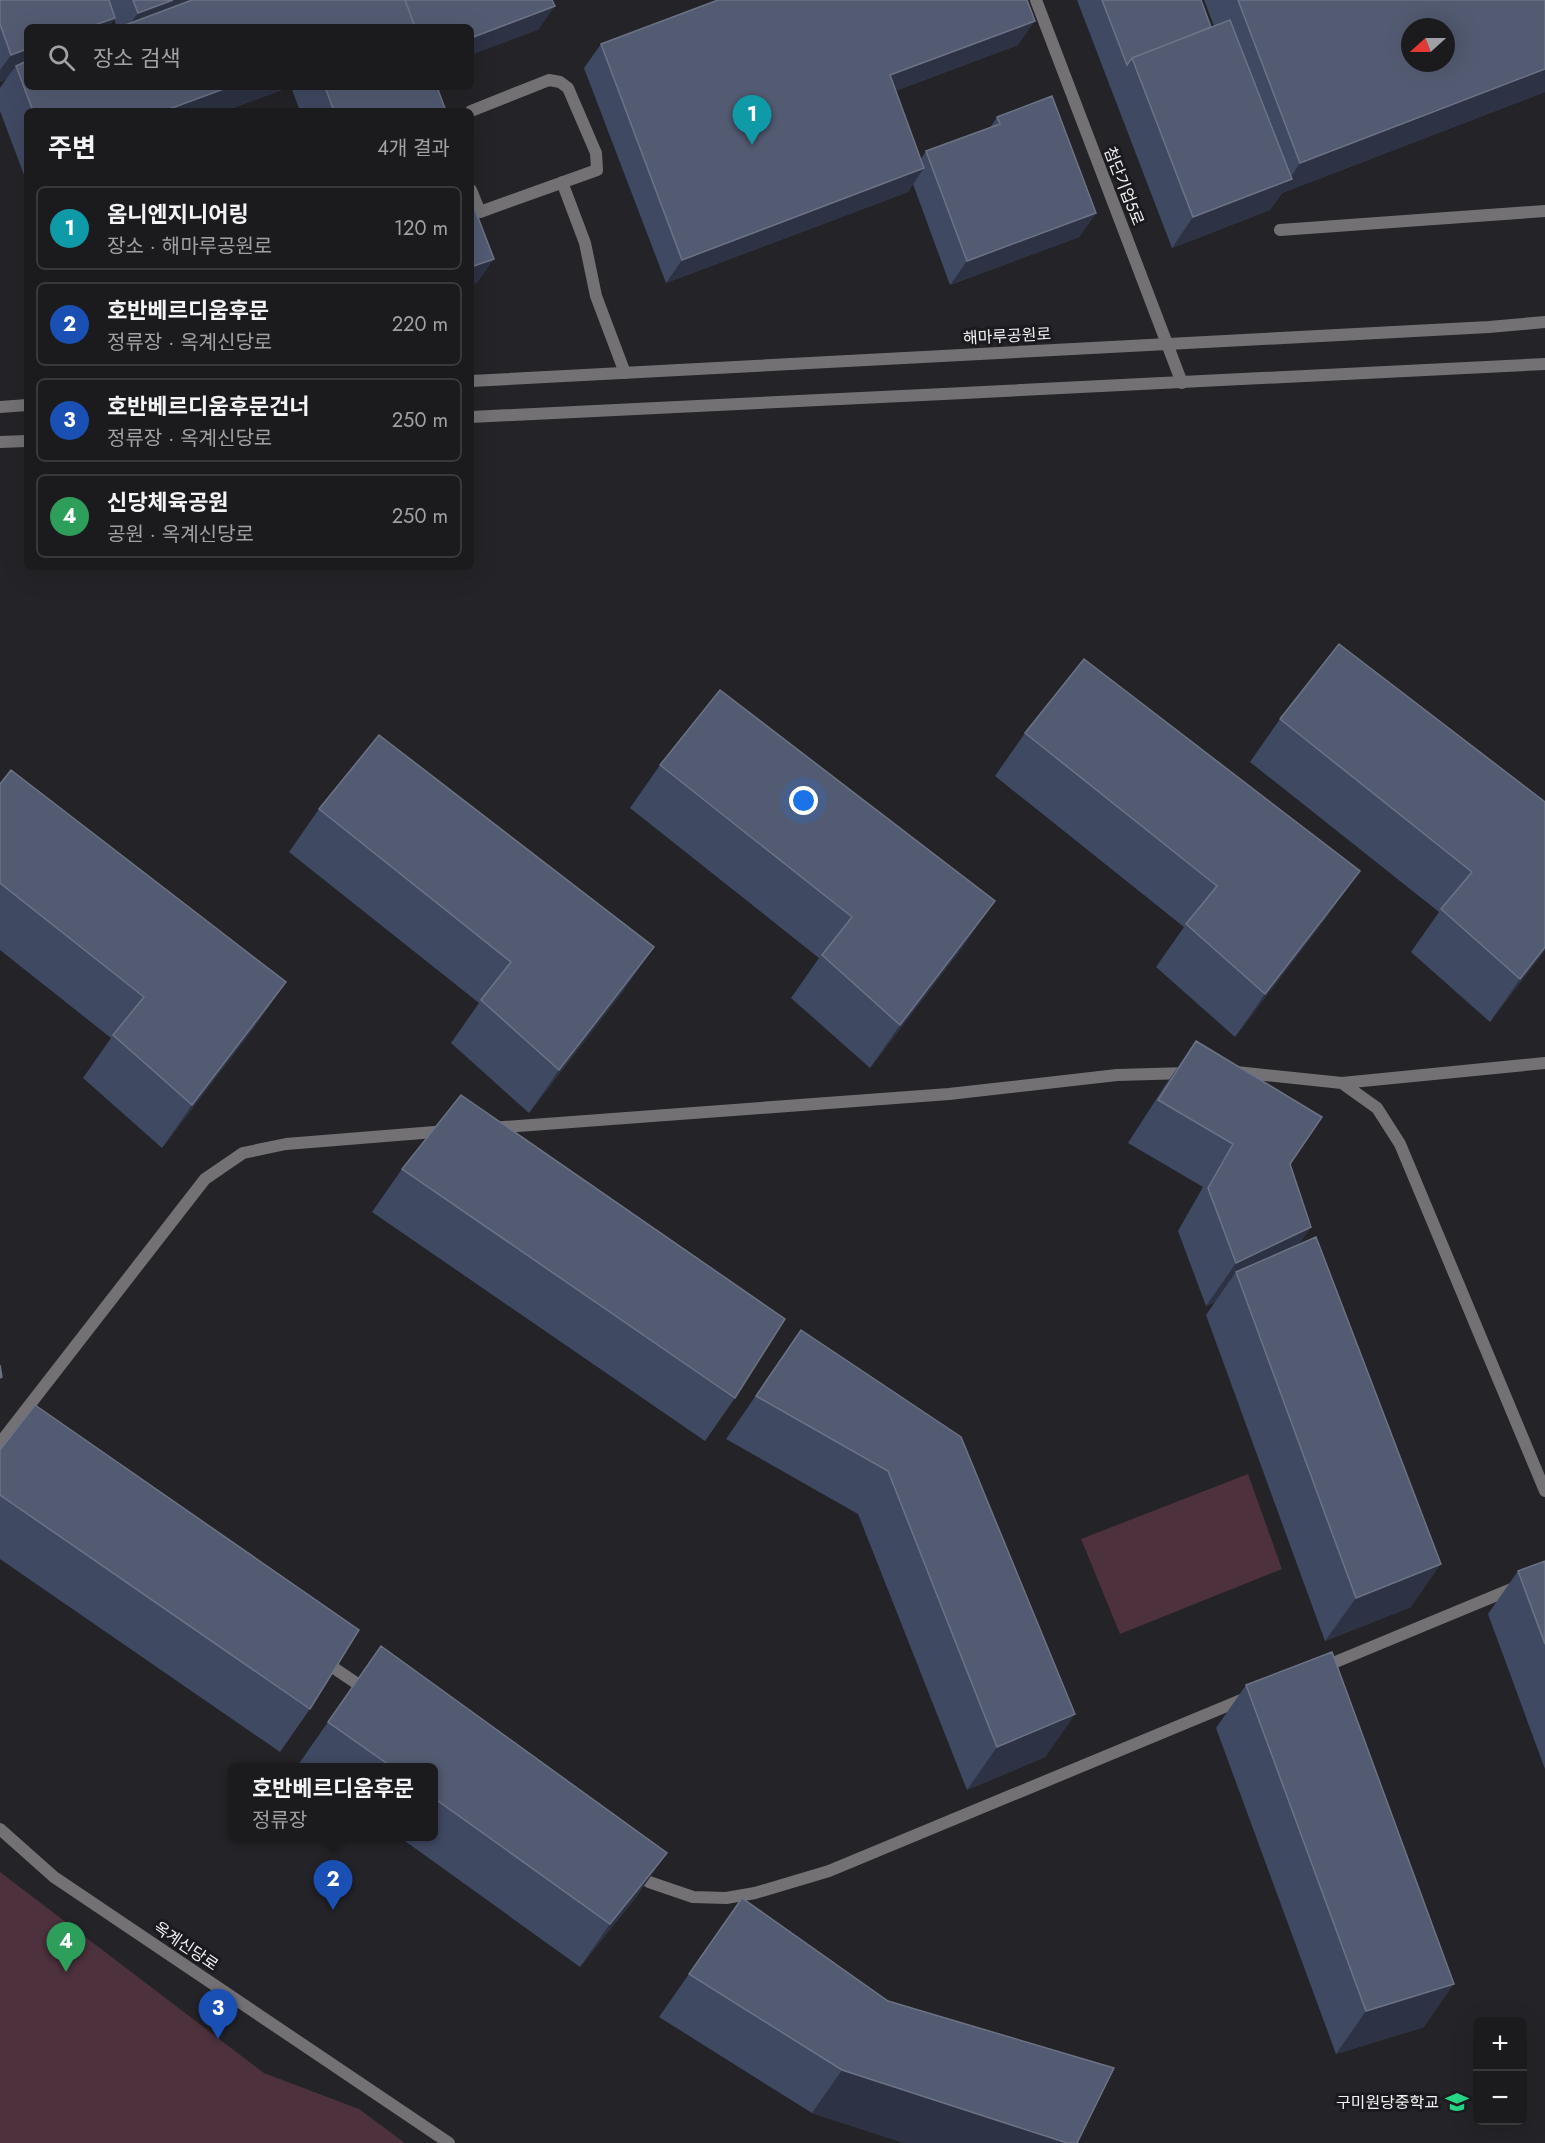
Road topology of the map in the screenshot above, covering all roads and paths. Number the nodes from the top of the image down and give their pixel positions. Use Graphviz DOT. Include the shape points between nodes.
graph roads {
  1 [pos="1036,0"];
  2 [pos="474,110"];
  3 [pos="562,182"];
  4 [pos="474,197"];
  5 [pos="1545,211"];
  6 [pos="1280,230"];
  7 [pos="1545,322"];
  8 [pos="1167,343"];
  9 [pos="1545,364"];
  10 [pos="625,373"];
  11 [pos="474,381"];
  12 [pos="1182,383"];
  13 [pos="24,405"];
  14 [pos="0,407"];
  15 [pos="474,417"];
  16 [pos="24,441"];
  17 [pos="0,442"];
  18 [pos="1545,1062"];
  19 [pos="1222,1072"];
  20 [pos="1199,1073"];
  21 [pos="1342,1083"];
  22 [pos="477,1129"];
  23 [pos="454,1131"];
  24 [pos="5,1444"];
  25 [pos="1545,1491"];
  26 [pos="1545,1575"];
  27 [pos="315,1655"];
  28 [pos="1309,1672"];
  29 [pos="1256,1694"];
  30 [pos="383,1701"];
  31 [pos="0,1829"];
  32 [pos="625,1867"];
  33 [pos="449,2143"];
  1 -- 8 [label="street, 첨단기업5로"];
  2 -- 3 [label="street" via="549,80 568,88 596,153 597,170"];
  3 -- 4 [label="street" via="480,212"];
  3 -- 10 [label="street" via="585,243 596,296"];
  5 -- 6 [label="street"];
  7 -- 8 [label="street, 해마루공원로"];
  8 -- 10 [label="street, 해마루공원로"];
  8 -- 12 [label="street, 첨단기업5로"];
  9 -- 12 [label="street"];
  10 -- 11 [label="street, 해마루공원로"];
  12 -- 15 [label="street"];
  13 -- 14 [label="street"];
  16 -- 17 [label="street"];
  18 -- 21 [label="street"];
  19 -- 21 [label="street"];
  20 -- 22 [label="street" via="1117,1075 950,1094"];
  21 -- 25 [label="street" via="1377,1108 1400,1144"];
  23 -- 24 [label="street" via="286,1144 243,1153 205,1179"];
  26 -- 28 [label="street"];
  27 -- 30 [label="street"];
  29 -- 32 [label="street" via="829,1870 755,1893 726,1898 693,1897 649,1882"];
  31 -- 33 [label="street, 옥계신당로" via="54,1877"];
}
